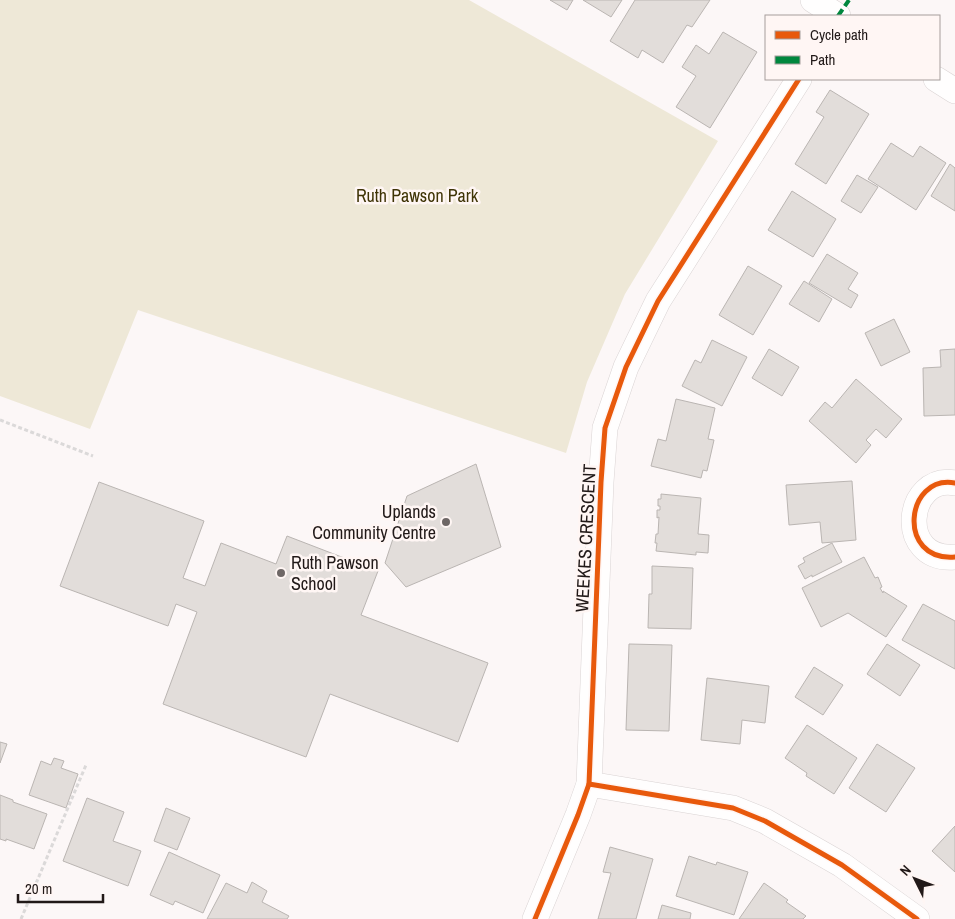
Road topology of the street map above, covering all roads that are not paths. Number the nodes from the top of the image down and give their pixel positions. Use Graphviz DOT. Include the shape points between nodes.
graph roads {
  1 [pos="812,0"];
  2 [pos="836,15"];
  3 [pos="798,80"];
  4 [pos="938,80"];
  5 [pos="955,91"];
  6 [pos="955,483"];
  7 [pos="955,558"];
  8 [pos="589,784"];
  9 [pos="535,919"];
  10 [pos="917,919"];
  1 -- 2 [label="street"];
  3 -- 8 [label="street, WEEKES CRESCENT" via="658,302 626,367 605,428"];
  4 -- 5 [label="street"];
  6 -- 7 [label="street" via="937,485 926,492 914,514 918,539 927,549 938,556"];
  8 -- 9 [label="street, WEEKES CRESCENT"];
  8 -- 10 [label="street" via="733,808 765,821 842,865"];
}
